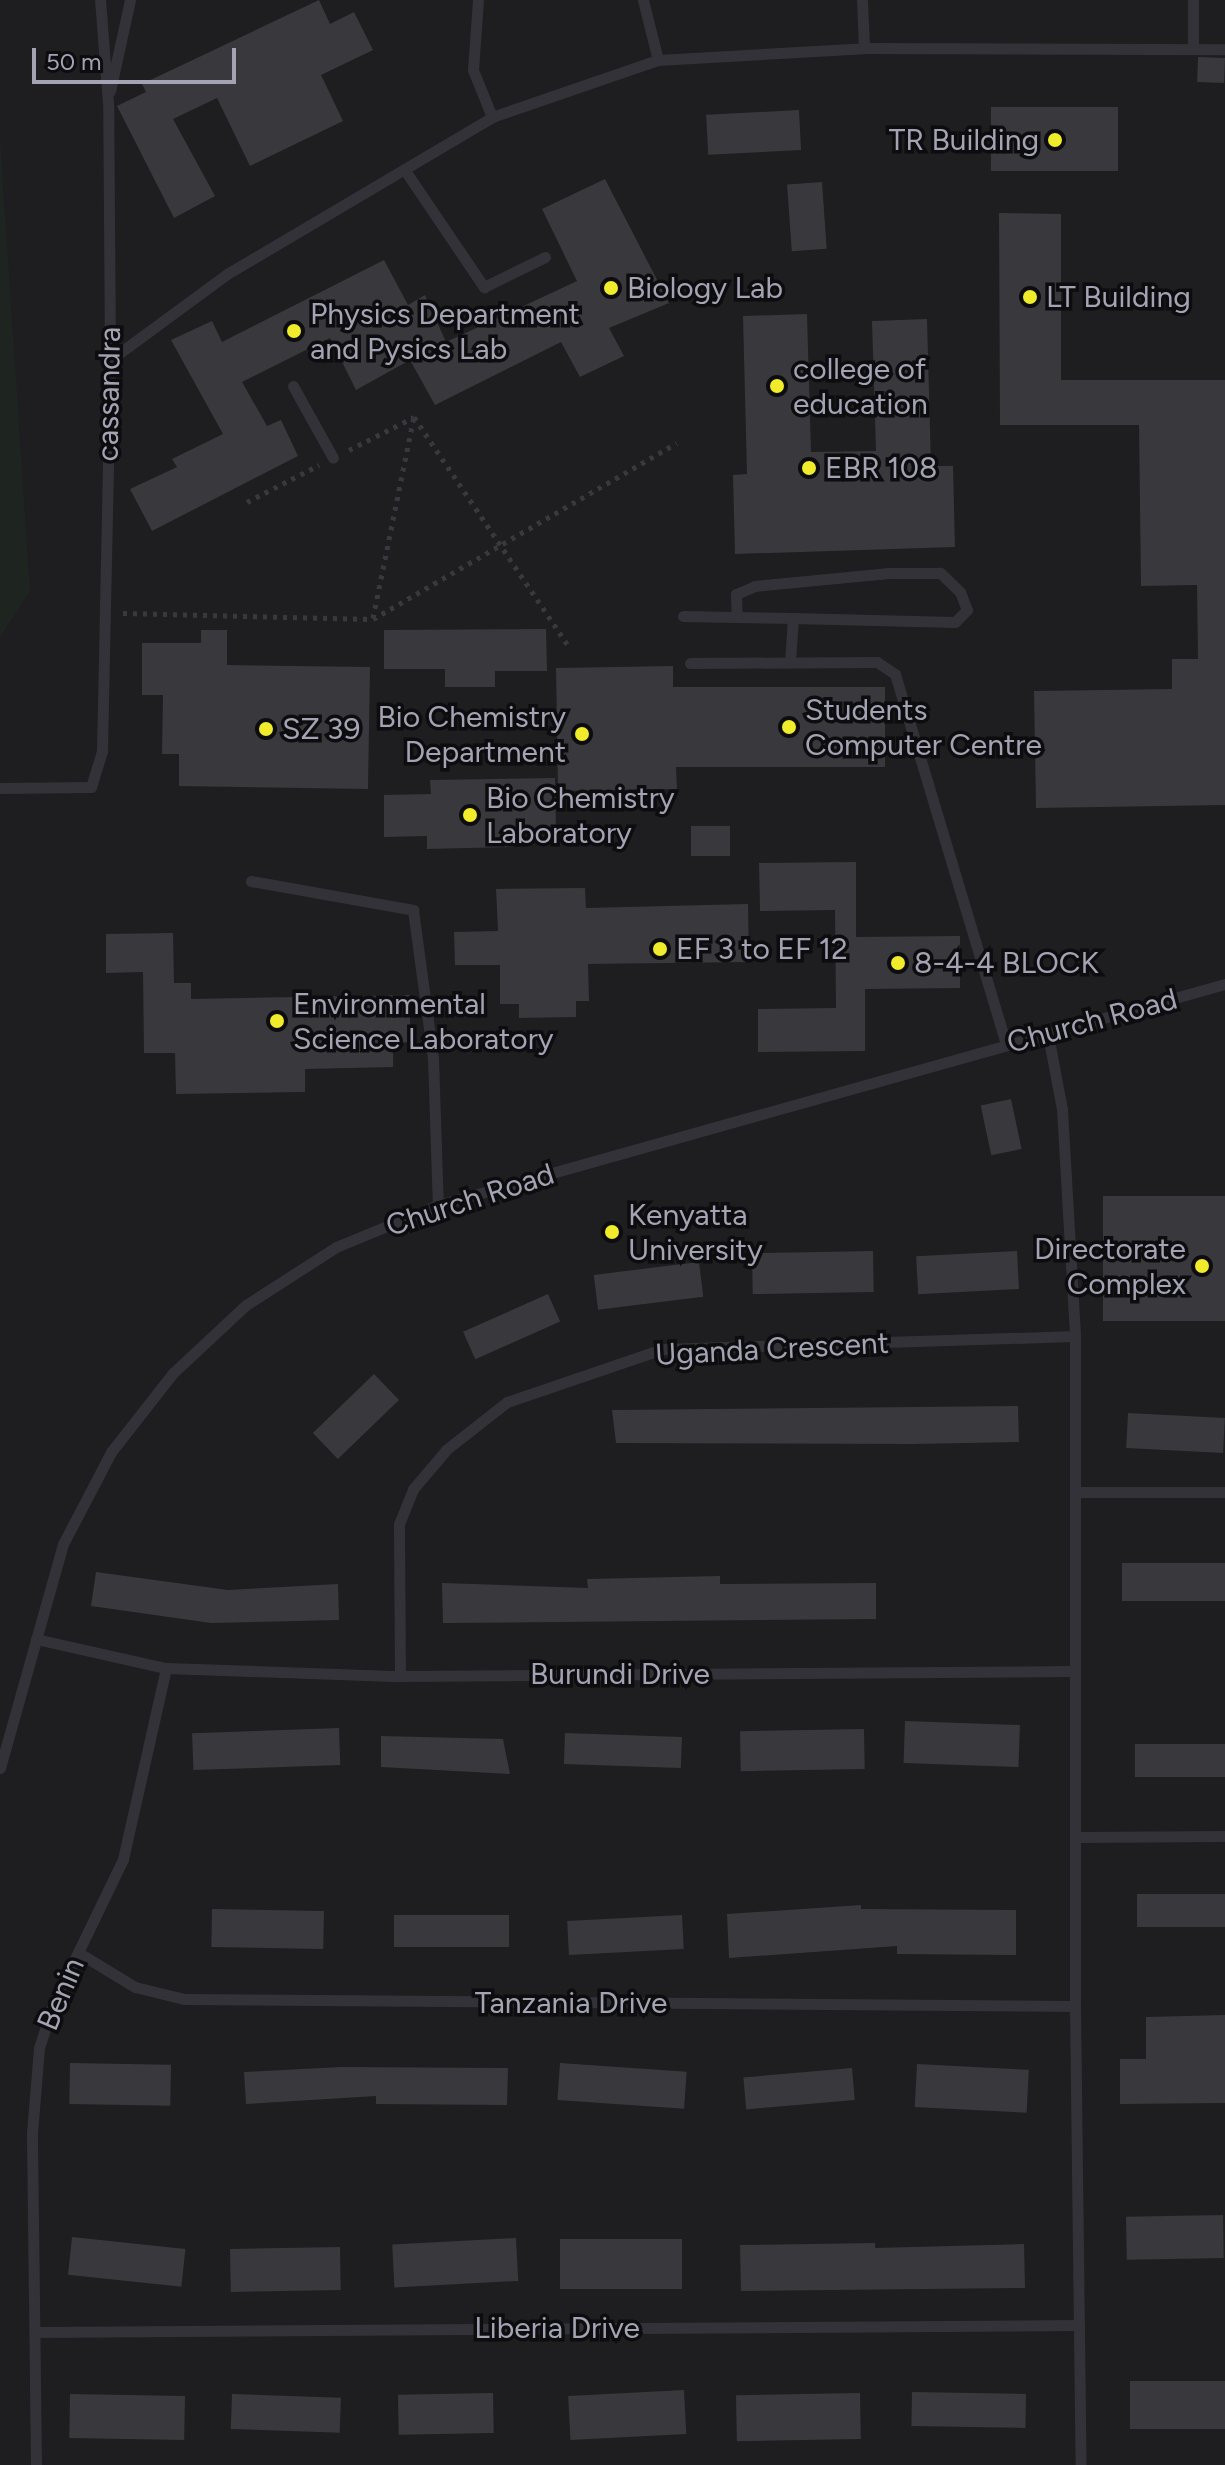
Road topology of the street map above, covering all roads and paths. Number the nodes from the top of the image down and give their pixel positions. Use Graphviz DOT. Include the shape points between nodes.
graph roads {
  1 [pos="100,0"];
  2 [pos="130,0"];
  3 [pos="478,0"];
  4 [pos="643,0"];
  5 [pos="862,0"];
  6 [pos="1193,0"];
  7 [pos="864,48"];
  8 [pos="1193,49"];
  9 [pos="1225,49"];
  10 [pos="658,60"];
  11 [pos="108,103"];
  12 [pos="492,117"];
  13 [pos="404,169"];
  14 [pos="545,257"];
  15 [pos="110,360"];
  16 [pos="293,386"];
  17 [pos="414,417"];
  18 [pos="677,443"];
  19 [pos="333,458"];
  20 [pos="247,502"];
  21 [pos="504,546"];
  22 [pos="106,613"];
  23 [pos="683,616"];
  24 [pos="737,617"];
  25 [pos="793,618"];
  26 [pos="373,619"];
  27 [pos="567,644"];
  28 [pos="790,662"];
  29 [pos="690,663"];
  30 [pos="0,788"];
  31 [pos="251,881"];
  32 [pos="1225,984"];
  33 [pos="1048,1035"];
  34 [pos="1006,1045"];
  35 [pos="438,1205"];
  36 [pos="1075,1336"];
  37 [pos="1078,1492"];
  38 [pos="1225,1492"];
  39 [pos="36,1639"];
  40 [pos="166,1668"];
  41 [pos="1075,1671"];
  42 [pos="400,1676"];
  43 [pos="0,1768"];
  44 [pos="1225,1836"];
  45 [pos="1079,1837"];
  46 [pos="79,1953"];
  47 [pos="1075,2006"];
  48 [pos="1079,2325"];
  49 [pos="36,2332"];
  50 [pos="36,2465"];
  51 [pos="1081,2465"];
  1 -- 11 [label="lane, cassandra"];
  2 -- 11 [label="lane"];
  3 -- 12 [label="lane" via="473,70"];
  4 -- 10 [label="lane"];
  5 -- 7 [label="lane"];
  6 -- 8 [label="lane"];
  7 -- 8 [label="lane"];
  7 -- 10 [label="lane"];
  8 -- 9 [label="lane"];
  10 -- 12 [label="lane"];
  11 -- 15 [label="lane, cassandra"];
  12 -- 13 [label="lane"];
  13 -- 14 [label="lane" via="484,287"];
  13 -- 15 [label="lane" via="227,274"];
  15 -- 22 [label="lane, cassandra"];
  16 -- 19 [label="lane"];
  17 -- 19 [label="path"];
  17 -- 21 [label="path"];
  17 -- 26 [label="path"];
  18 -- 21 [label="path"];
  19 -- 20 [label="path"];
  21 -- 26 [label="path"];
  21 -- 27 [label="path"];
  22 -- 26 [label="path"];
  22 -- 30 [label="lane, cassandra" via="102,751 91,787"];
  23 -- 24 [label="lane"];
  24 -- 25 [label="lane"];
  24 -- 25 [label="lane" via="736,594 755,586 889,573 940,573 960,592 967,610 955,622"];
  25 -- 28 [label="lane"];
  28 -- 29 [label="lane"];
  28 -- 34 [label="lane" via="877,662 895,674"];
  31 -- 35 [label="lane" via="413,910 433,1058"];
  32 -- 33 [label="lane, Church Road"];
  33 -- 34 [label="lane, Church Road"];
  33 -- 36 [label="lane" via="1062,1109"];
  34 -- 35 [label="lane, Church Road"];
  35 -- 39 [label="lane, Church Road" via="336,1247 246,1305 173,1373 111,1452 81,1503 63,1544"];
  36 -- 37 [label="lane"];
  36 -- 42 [label="lane, Uganda Crescent" via="663,1349 507,1402 447,1449 413,1489 399,1524"];
  37 -- 38 [label="lane"];
  37 -- 41 [label="lane"];
  39 -- 40 [label="lane"];
  39 -- 43 [label="lane, Church Road"];
  40 -- 42 [label="lane, Burundi Drive"];
  40 -- 46 [label="lane, Benin" via="134,1825"];
  41 -- 42 [label="lane, Burundi Drive"];
  41 -- 45 [label="lane"];
  44 -- 45 [label="lane"];
  45 -- 47 [label="lane"];
  46 -- 47 [label="lane, Tanzania Drive" via="135,1987 184,1999"];
  46 -- 49 [label="lane, Benin" via="39,2048 33,2095"];
  47 -- 48 [label="lane"];
  48 -- 49 [label="lane, Liberia Drive"];
  48 -- 51 [label="lane"];
  49 -- 50 [label="lane, Benin"];
}
